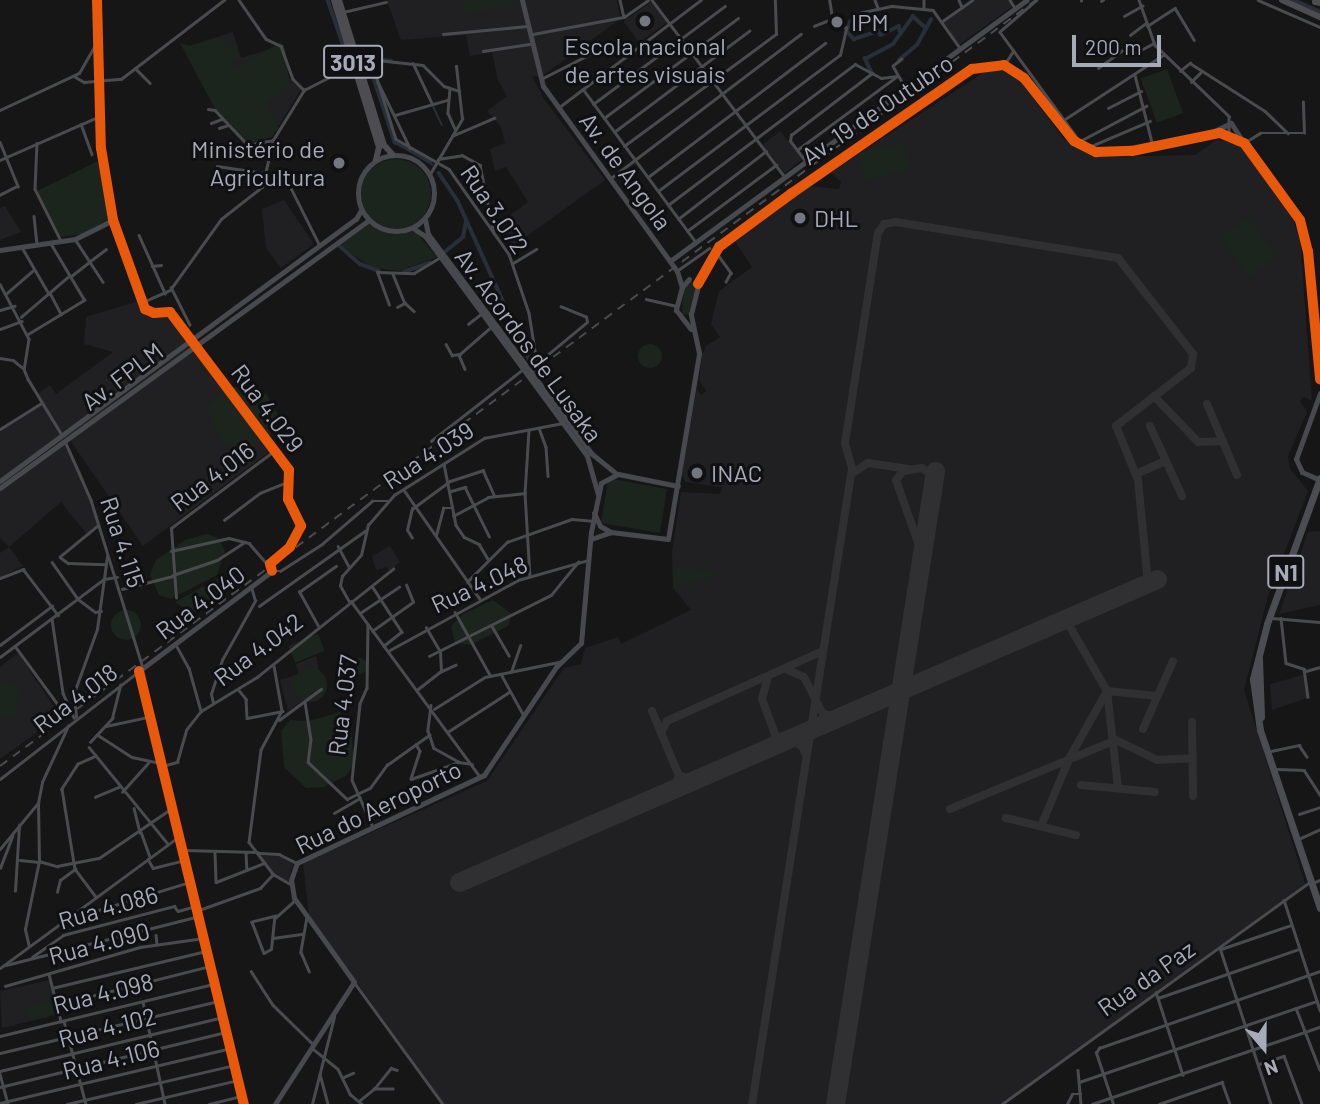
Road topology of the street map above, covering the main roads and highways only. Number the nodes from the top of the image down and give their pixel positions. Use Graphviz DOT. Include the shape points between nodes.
graph roads {
  1 [pos="97,0"];
  2 [pos="334,0"];
  3 [pos="339,0"];
  4 [pos="522,0"];
  5 [pos="1027,0"];
  6 [pos="1282,0"];
  7 [pos="1314,0"];
  8 [pos="1320,3"];
  9 [pos="1320,18"];
  10 [pos="356,63"];
  11 [pos="375,124"];
  12 [pos="1210,134"];
  13 [pos="1243,142"];
  14 [pos="393,155"];
  15 [pos="376,160"];
  16 [pos="361,210"];
  17 [pos="425,219"];
  18 [pos="113,220"];
  19 [pos="369,220"];
  20 [pos="413,228"];
  21 [pos="0,250"];
  22 [pos="669,260"];
  23 [pos="677,271"];
  24 [pos="703,271"];
  25 [pos="690,279"];
  26 [pos="698,284"];
  27 [pos="682,287"];
  28 [pos="682,317"];
  29 [pos="691,317"];
  30 [pos="194,340"];
  31 [pos="698,341"];
  32 [pos="526,369"];
  33 [pos="1320,379"];
  34 [pos="1320,393"];
  35 [pos="63,438"];
  36 [pos="48,449"];
  37 [pos="618,474"];
  38 [pos="1320,479"];
  39 [pos="0,481"];
  40 [pos="678,486"];
  41 [pos="1320,487"];
  42 [pos="0,488"];
  43 [pos="598,494"];
  44 [pos="594,513"];
  45 [pos="611,532"];
  46 [pos="590,540"];
  47 [pos="272,571"];
  48 [pos="1293,815"];
  49 [pos="1315,881"];
  50 [pos="1320,895"];
  51 [pos="1320,908"];
  52 [pos="244,1104"];
  53 [pos="275,1104"];
  1 -- 18 [label="main road" via="100,116"];
  2 -- 10 [label="main road, 3013"];
  3 -- 10 [label="main road, 3013"];
  4 -- 22 [label="main road, Av. de Angola" via="540,80"];
  5 -- 22 [label="main road"];
  6 -- 9 [label="main road"];
  7 -- 8 [label="highway"];
  10 -- 11 [label="main road, 3013"];
  11 -- 14 [label="main road"];
  11 -- 15 [label="main road"];
  12 -- 13 [label="main road" via="1229,134"];
  12 -- 13 [label="main road" via="1231,123"];
  12 -- 24 [label="main road, Av. 19 de Outubro" via="1110,154 1083,146 1024,78 1004,65 972,69 801,186 716,252"];
  13 -- 33 [label="main road" via="1300,219 1308,251"];
  14 -- 15 [label="main road"];
  14 -- 17 [label="main road" via="418,161 430,174 435,197"];
  15 -- 16 [label="main road" via="359,182"];
  16 -- 19 [label="main road"];
  16 -- 30 [label="main road" via="359,217"];
  17 -- 20 [label="main road"];
  17 -- 32 [label="main road, Av. Acordos de Lusaka" via="428,234"];
  18 -- 21 [label="main road" via="75,239"];
  18 -- 30 [label="main road, Rua 4.029" via="143,302 154,313 170,312"];
  19 -- 20 [label="main road" via="390,231"];
  19 -- 30 [label="main road, Av. FPLM"];
  20 -- 32 [label="main road, Av. Acordos de Lusaka" via="441,257"];
  22 -- 23 [label="main road, Av. de Angola"];
  23 -- 25 [label="main road"];
  23 -- 27 [label="main road"];
  24 -- 25 [label="main road"];
  24 -- 26 [label="main road, Av. 19 de Outubro"];
  25 -- 26 [label="main road"];
  25 -- 27 [label="main road"];
  26 -- 29 [label="main road, Av. 19 de Outubro"];
  27 -- 28 [label="main road" via="676,306"];
  28 -- 29 [label="main road"];
  28 -- 31 [label="main road"];
  29 -- 31 [label="main road"];
  30 -- 35 [label="main road, Av. FPLM"];
  30 -- 35 [label="main road, Av. FPLM" via="184,352"];
  30 -- 47 [label="main road, Rua 4.029" via="289,470 288,499 302,526 290,547 270,563"];
  31 -- 40 [label="main road"];
  32 -- 37 [label="main road, Av. Acordos de Lusaka" via="592,454"];
  32 -- 43 [label="main road, Av. Acordos de Lusaka" via="590,463"];
  34 -- 38 [label="main road" via="1296,459 1302,472"];
  35 -- 36 [label="main road, Av. FPLM"];
  36 -- 39 [label="main road, Av. FPLM"];
  36 -- 42 [label="main road, Av. FPLM"];
  37 -- 40 [label="main road"];
  37 -- 43 [label="main road" via="606,478"];
  38 -- 48 [label="highway, N1" via="1267,624 1253,679 1260,730"];
  40 -- 45 [label="main road" via="668,539"];
  41 -- 48 [label="highway, N1" via="1259,655 1261,714"];
  43 -- 44 [label="main road, Rua do Aeroporto"];
  44 -- 45 [label="main road" via="600,526"];
  44 -- 46 [label="main road, Rua do Aeroporto"];
  45 -- 46 [label="main road"];
  46 -- 53 [label="main road, Rua do Aeroporto" via="581,643 562,661 480,778 297,863 290,884 295,900 354,982"];
  47 -- 52 [label="main road, Rua 4.040" via="141,670"];
  48 -- 49 [label="highway, N1"];
  48 -- 49 [label="highway, N1"];
  49 -- 50 [label="highway, N1"];
  49 -- 51 [label="highway, N1"];
}
